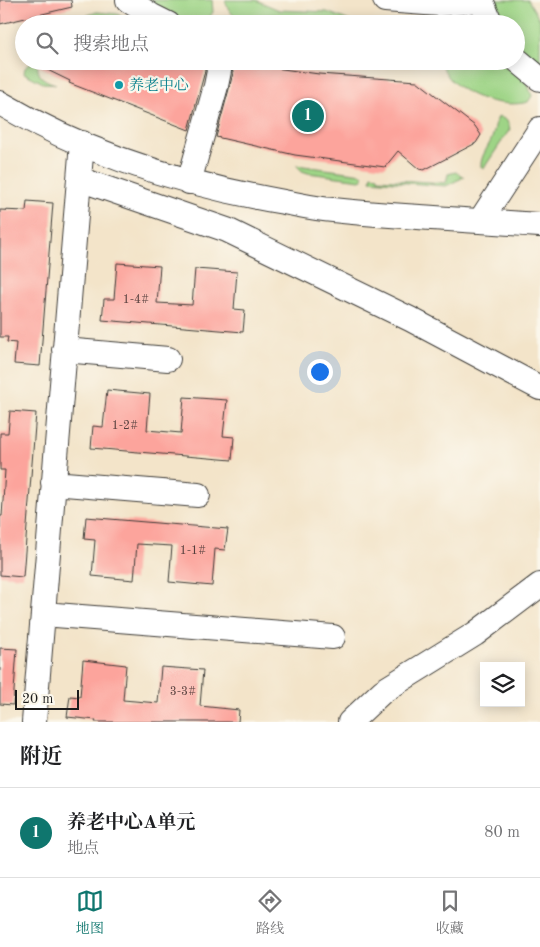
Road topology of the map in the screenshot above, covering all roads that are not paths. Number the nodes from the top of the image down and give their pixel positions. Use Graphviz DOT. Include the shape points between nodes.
graph roads {
  1 [pos="128,0"];
  2 [pos="385,0"];
  3 [pos="482,0"];
  4 [pos="151,15"];
  5 [pos="488,15"];
  6 [pos="525,66"];
  7 [pos="218,70"];
  8 [pos="540,79"];
  9 [pos="0,103"];
  10 [pos="540,128"];
  11 [pos="82,143"];
  12 [pos="79,179"];
  13 [pos="189,182"];
  14 [pos="480,221"];
  15 [pos="540,225"];
  16 [pos="64,350"];
  17 [pos="168,359"];
  18 [pos="540,388"];
  19 [pos="54,483"];
  20 [pos="198,495"];
  21 [pos="540,585"];
  22 [pos="43,614"];
  23 [pos="333,637"];
  24 [pos="34,722"];
  25 [pos="350,722"];
  1 -- 4 [label="street"];
  2 -- 3 [label="street" via="439,4"];
  3 -- 5 [label="street"];
  6 -- 8 [label="street"];
  7 -- 13 [label="street"];
  9 -- 11 [label="street"];
  10 -- 14 [label="street"];
  11 -- 12 [label="street"];
  11 -- 13 [label="street"];
  12 -- 16 [label="street"];
  12 -- 18 [label="street" via="228,230 410,319"];
  13 -- 14 [label="street" via="240,195 331,210"];
  14 -- 15 [label="street"];
  16 -- 17 [label="street"];
  16 -- 19 [label="street"];
  19 -- 20 [label="street"];
  19 -- 22 [label="street"];
  21 -- 25 [label="street" via="475,634 383,691"];
  22 -- 23 [label="street"];
  22 -- 24 [label="street"];
}
